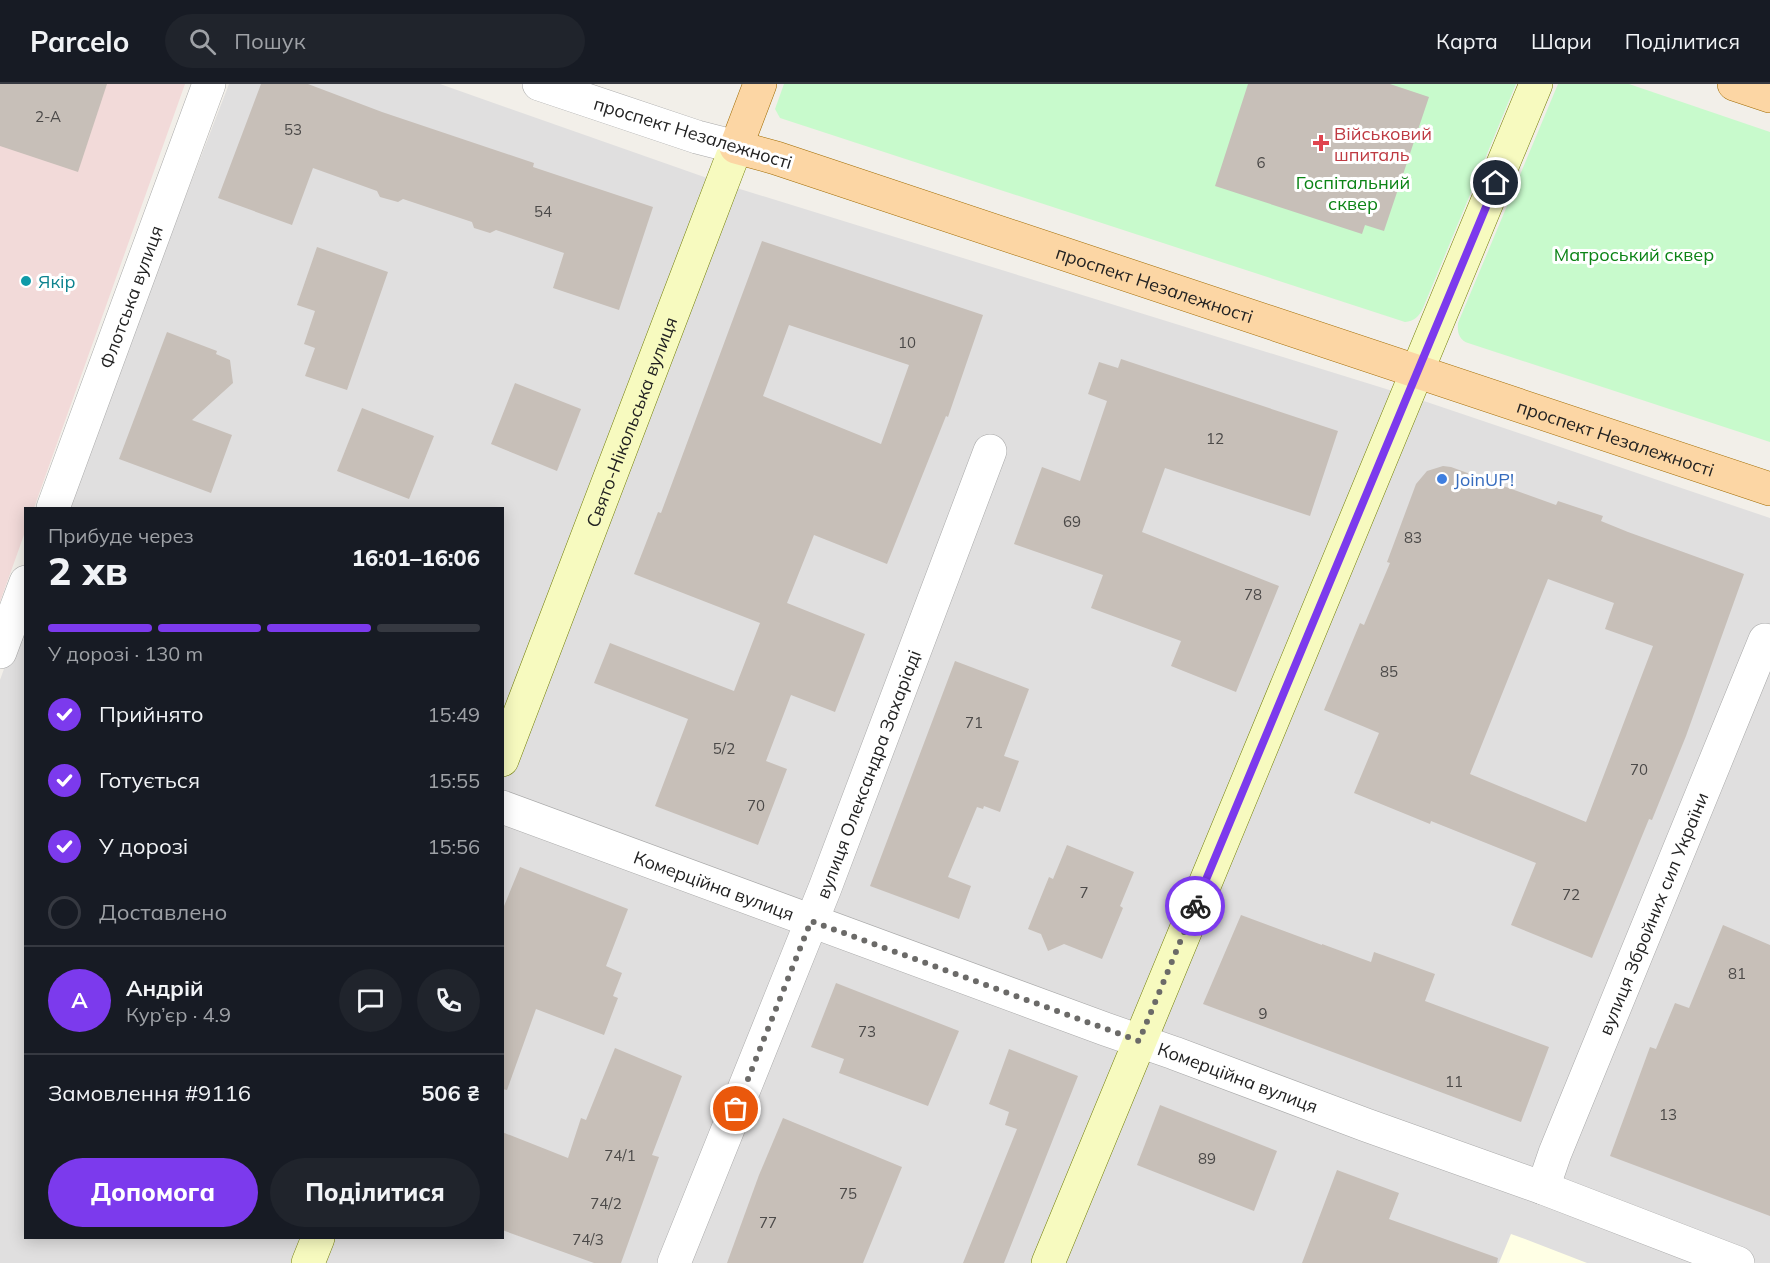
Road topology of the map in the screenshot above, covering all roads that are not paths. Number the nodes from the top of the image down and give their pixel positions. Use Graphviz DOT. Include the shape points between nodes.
graph roads {
  1 [pos="209,84"];
  2 [pos="539,84"];
  3 [pos="760,84"];
  4 [pos="1536,84"];
  5 [pos="1734,84"];
  6 [pos="1770,96"];
  7 [pos="736,147"];
  8 [pos="1417,372"];
  9 [pos="990,451"];
  10 [pos="1770,489"];
  11 [pos="53,507"];
  12 [pos="24,590"];
  13 [pos="1765,640"];
  14 [pos="10,644"];
  15 [pos="504,755"];
  16 [pos="504,808"];
  17 [pos="811,921"];
  18 [pos="1139,1041"];
  19 [pos="1543,1188"];
  20 [pos="318,1239"];
  21 [pos="308,1263"];
  22 [pos="674,1263"];
  23 [pos="1048,1263"];
  24 [pos="1738,1263"];
  1 -- 11 [label="street, Флотська вулиця"];
  2 -- 7 [label="street, проспект Незалежності"];
  3 -- 7 [label="main road, Свято-Нікольська вулиця"];
  4 -- 8 [label="main road"];
  5 -- 6 [label="main road"];
  7 -- 8 [label="main road, проспект Незалежності"];
  7 -- 15 [label="main road, Свято-Нікольська вулиця"];
  8 -- 10 [label="main road, проспект Незалежності"];
  8 -- 18 [label="main road"];
  9 -- 17 [label="street, вулиця Олександра Захаріаді"];
  12 -- 14 [label="street"];
  13 -- 19 [label="street, вулиця Збройних сил України"];
  16 -- 17 [label="street, Комерційна вулиця"];
  17 -- 18 [label="street, Комерційна вулиця"];
  17 -- 22 [label="street, вулиця Олександра Захаріаді"];
  18 -- 19 [label="street, Комерційна вулиця"];
  18 -- 23 [label="main road"];
  19 -- 24 [label="street, Комерційна вулиця"];
  20 -- 21 [label="main road"];
}
